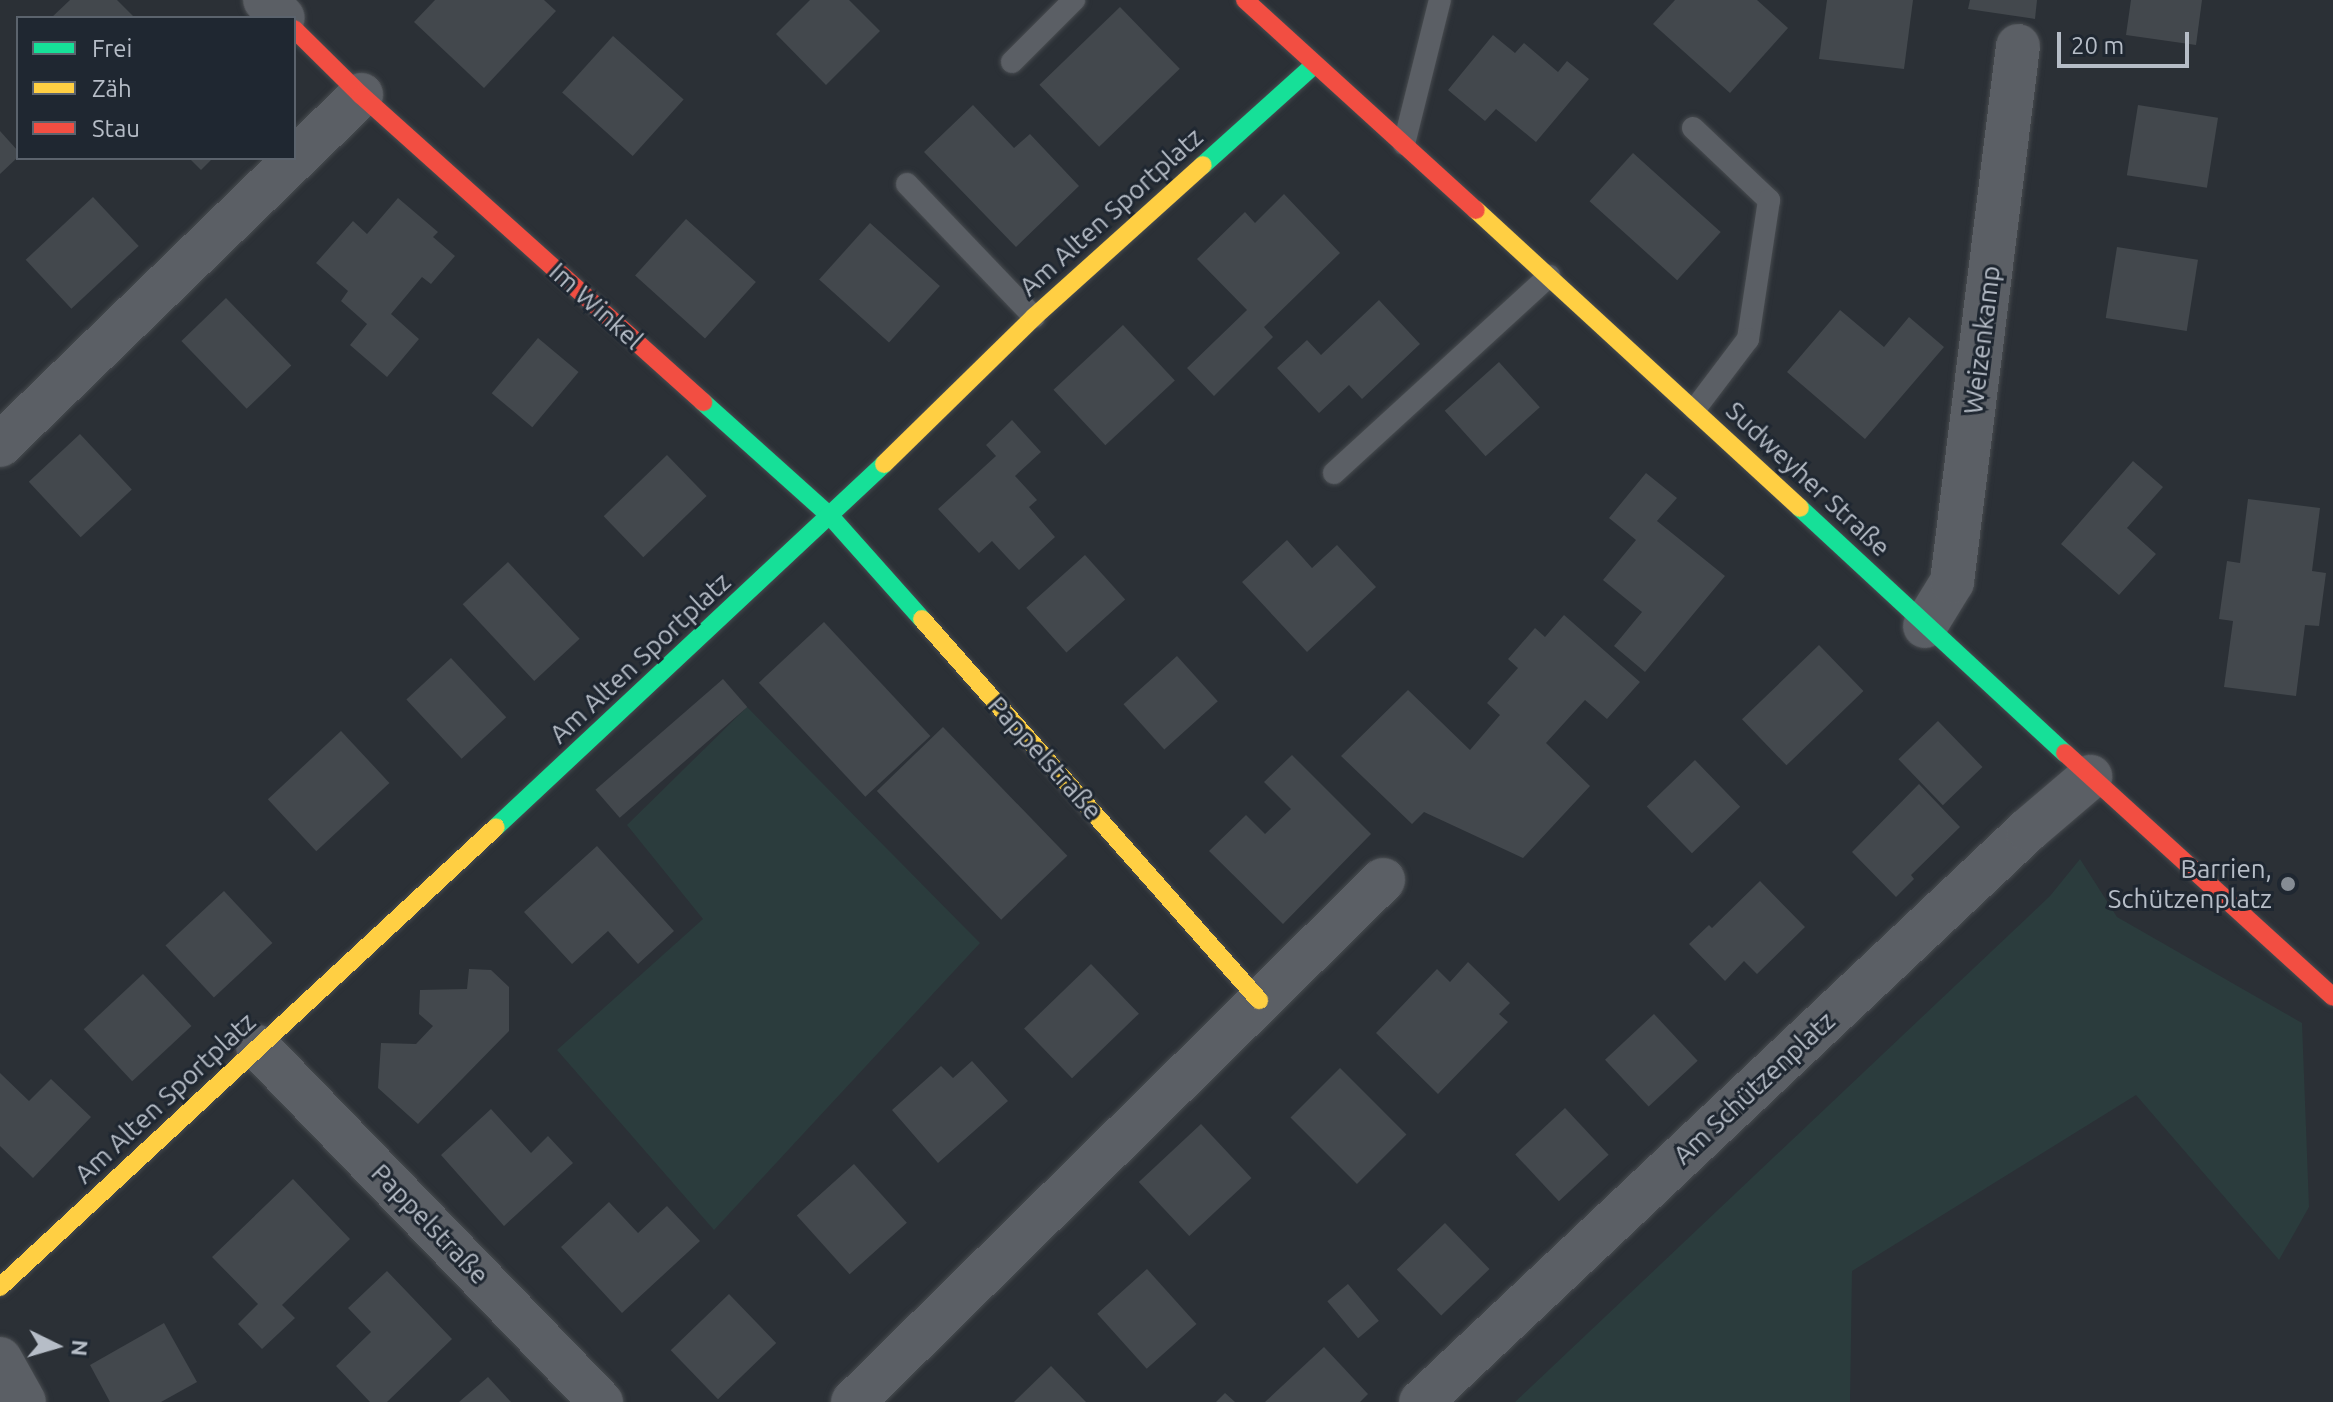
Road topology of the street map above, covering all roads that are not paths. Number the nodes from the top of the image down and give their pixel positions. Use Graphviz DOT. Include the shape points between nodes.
graph roads {
  1 [pos="265,0"];
  2 [pos="1074,0"];
  3 [pos="1245,0"];
  4 [pos="1440,0"];
  5 [pos="281,16"];
  6 [pos="296,31"];
  7 [pos="2018,46"];
  8 [pos="1012,62"];
  9 [pos="1314,65"];
  10 [pos="361,95"];
  11 [pos="1693,128"];
  12 [pos="1404,144"];
  13 [pos="296,158"];
  14 [pos="294,160"];
  15 [pos="907,184"];
  16 [pos="1549,276"];
  17 [pos="1034,317"];
  18 [pos="1695,409"];
  19 [pos="0,445"];
  20 [pos="1334,473"];
  21 [pos="831,517"];
  22 [pos="1925,626"];
  23 [pos="2090,777"];
  24 [pos="1383,880"];
  25 [pos="2333,997"];
  26 [pos="1259,1000"];
  27 [pos="258,1047"];
  28 [pos="0,1287"];
  29 [pos="0,1359"];
  30 [pos="24,1402"];
  31 [pos="601,1402"];
  32 [pos="853,1402"];
  33 [pos="1421,1402"];
  1 -- 5 [label="street"];
  2 -- 8 [label="lane"];
  3 -- 9 [label="street, Sudweyher Straße"];
  4 -- 12 [label="lane"];
  6 -- 10 [label="street, Im Winkel"];
  7 -- 22 [label="street, Weizenkamp" via="1952,582"];
  9 -- 12 [label="street, Sudweyher Straße"];
  9 -- 17 [label="street, Am Alten Sportplatz"];
  10 -- 13 [label="street"];
  10 -- 21 [label="street, Im Winkel"];
  11 -- 18 [label="lane" via="1769,200 1748,339"];
  12 -- 16 [label="street, Sudweyher Straße"];
  14 -- 19 [label="street"];
  15 -- 17 [label="lane"];
  16 -- 18 [label="street, Sudweyher Straße"];
  16 -- 20 [label="lane"];
  17 -- 21 [label="street, Am Alten Sportplatz"];
  18 -- 22 [label="street, Sudweyher Straße"];
  21 -- 26 [label="street, Pappelstraße"];
  21 -- 27 [label="street, Am Alten Sportplatz"];
  22 -- 23 [label="street, Sudweyher Straße"];
  23 -- 25 [label="street, Sudweyher Straße"];
  23 -- 33 [label="street, Am Schützenplatz"];
  24 -- 26 [label="street"];
  26 -- 32 [label="street"];
  27 -- 28 [label="street, Am Alten Sportplatz"];
  27 -- 31 [label="street, Pappelstraße"];
  29 -- 30 [label="street"];
}
